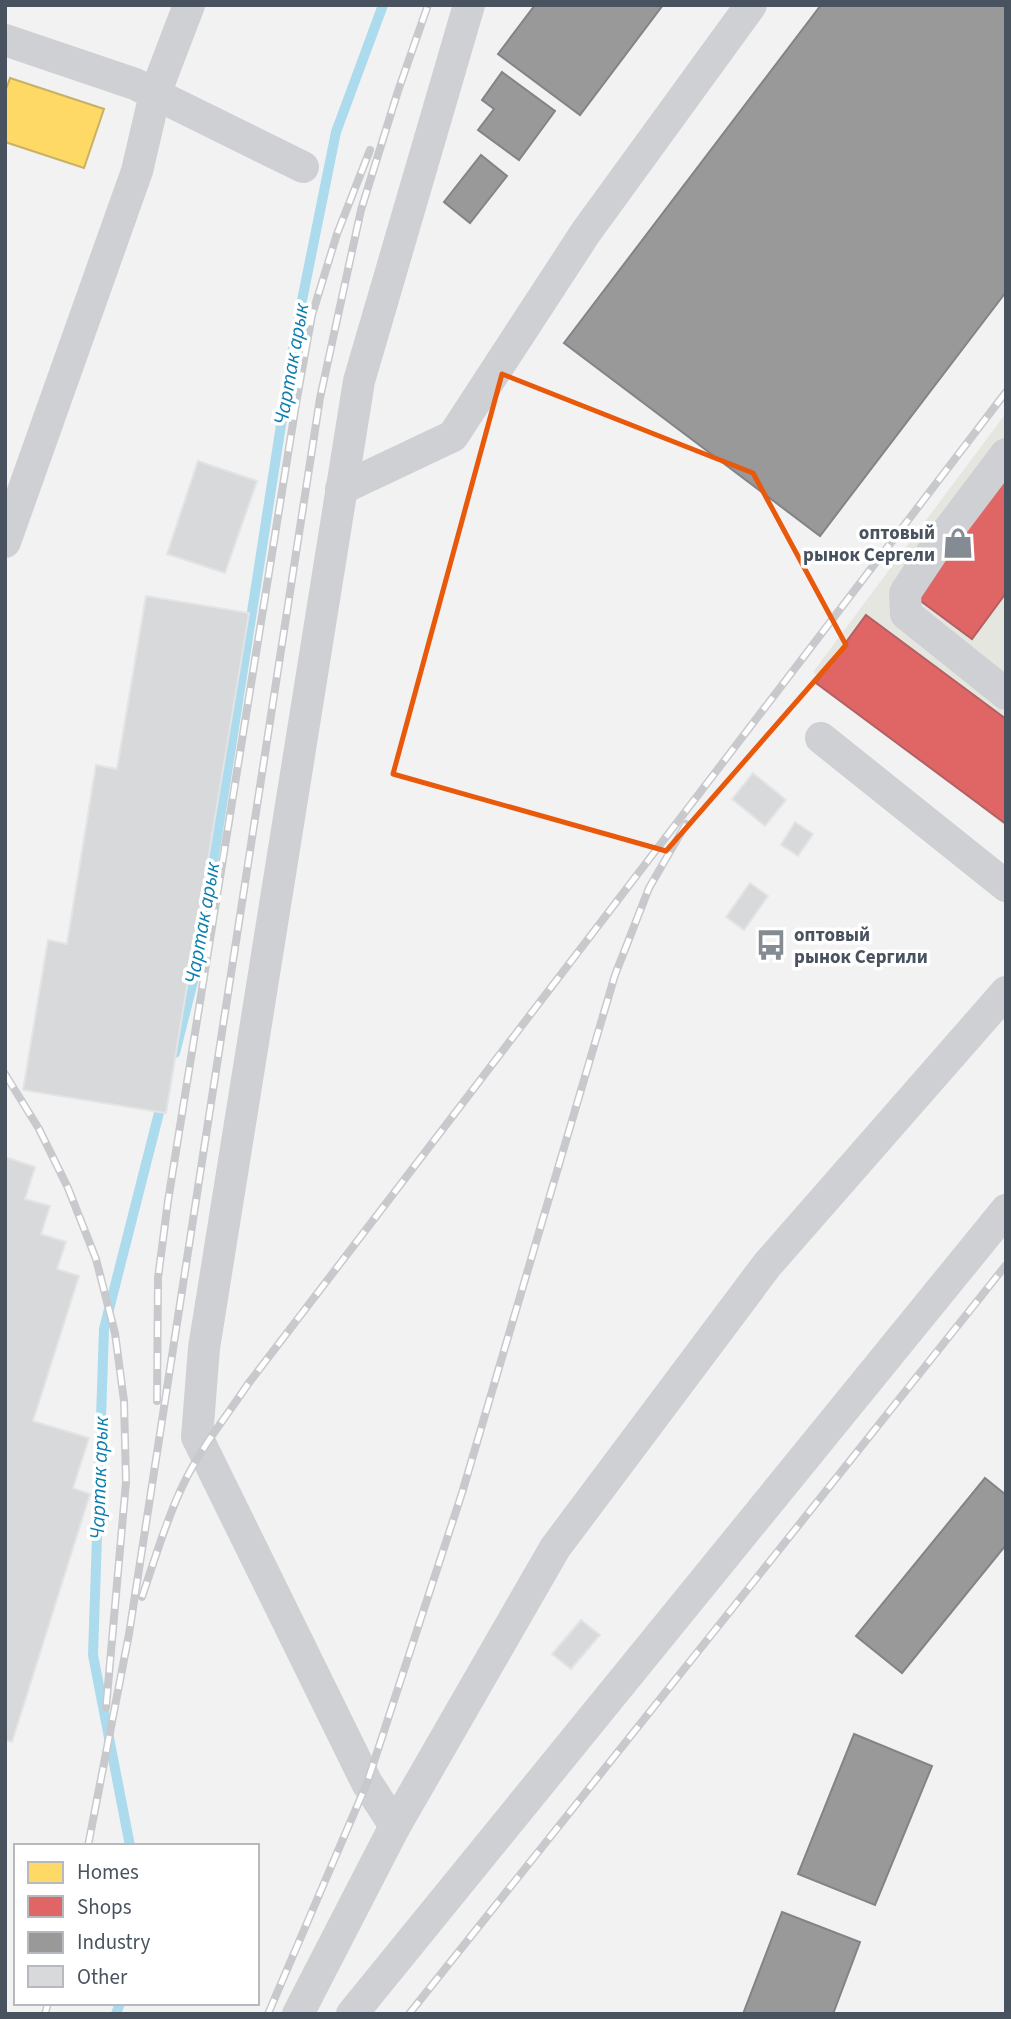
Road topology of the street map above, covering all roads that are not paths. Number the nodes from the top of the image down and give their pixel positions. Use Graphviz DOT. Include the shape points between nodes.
graph roads {
  1 [pos="189,5"];
  2 [pos="469,5"];
  3 [pos="751,5"];
  4 [pos="5,40"];
  5 [pos="155,94"];
  6 [pos="303,167"];
  7 [pos="1006,454"];
  8 [pos="341,489"];
  9 [pos="5,542"];
  10 [pos="1006,694"];
  11 [pos="821,738"];
  12 [pos="1004,881"];
  13 [pos="1006,992"];
  14 [pos="1006,1210"];
  15 [pos="395,1826"];
  16 [pos="298,2014"];
  17 [pos="352,2014"];
  1 -- 5 [label="street"];
  2 -- 8 [label="street" via="359,381"];
  3 -- 8 [label="street" via="586,232 453,436"];
  4 -- 5 [label="street"];
  5 -- 6 [label="street"];
  5 -- 9 [label="street" via="137,171"];
  7 -- 10 [label="street" via="905,593 906,614"];
  8 -- 15 [label="street" via="204,1348 198,1437 367,1783"];
  11 -- 12 [label="street"];
  13 -- 15 [label="street" via="767,1265 555,1548"];
  14 -- 17 [label="street"];
  15 -- 16 [label="street"];
}
